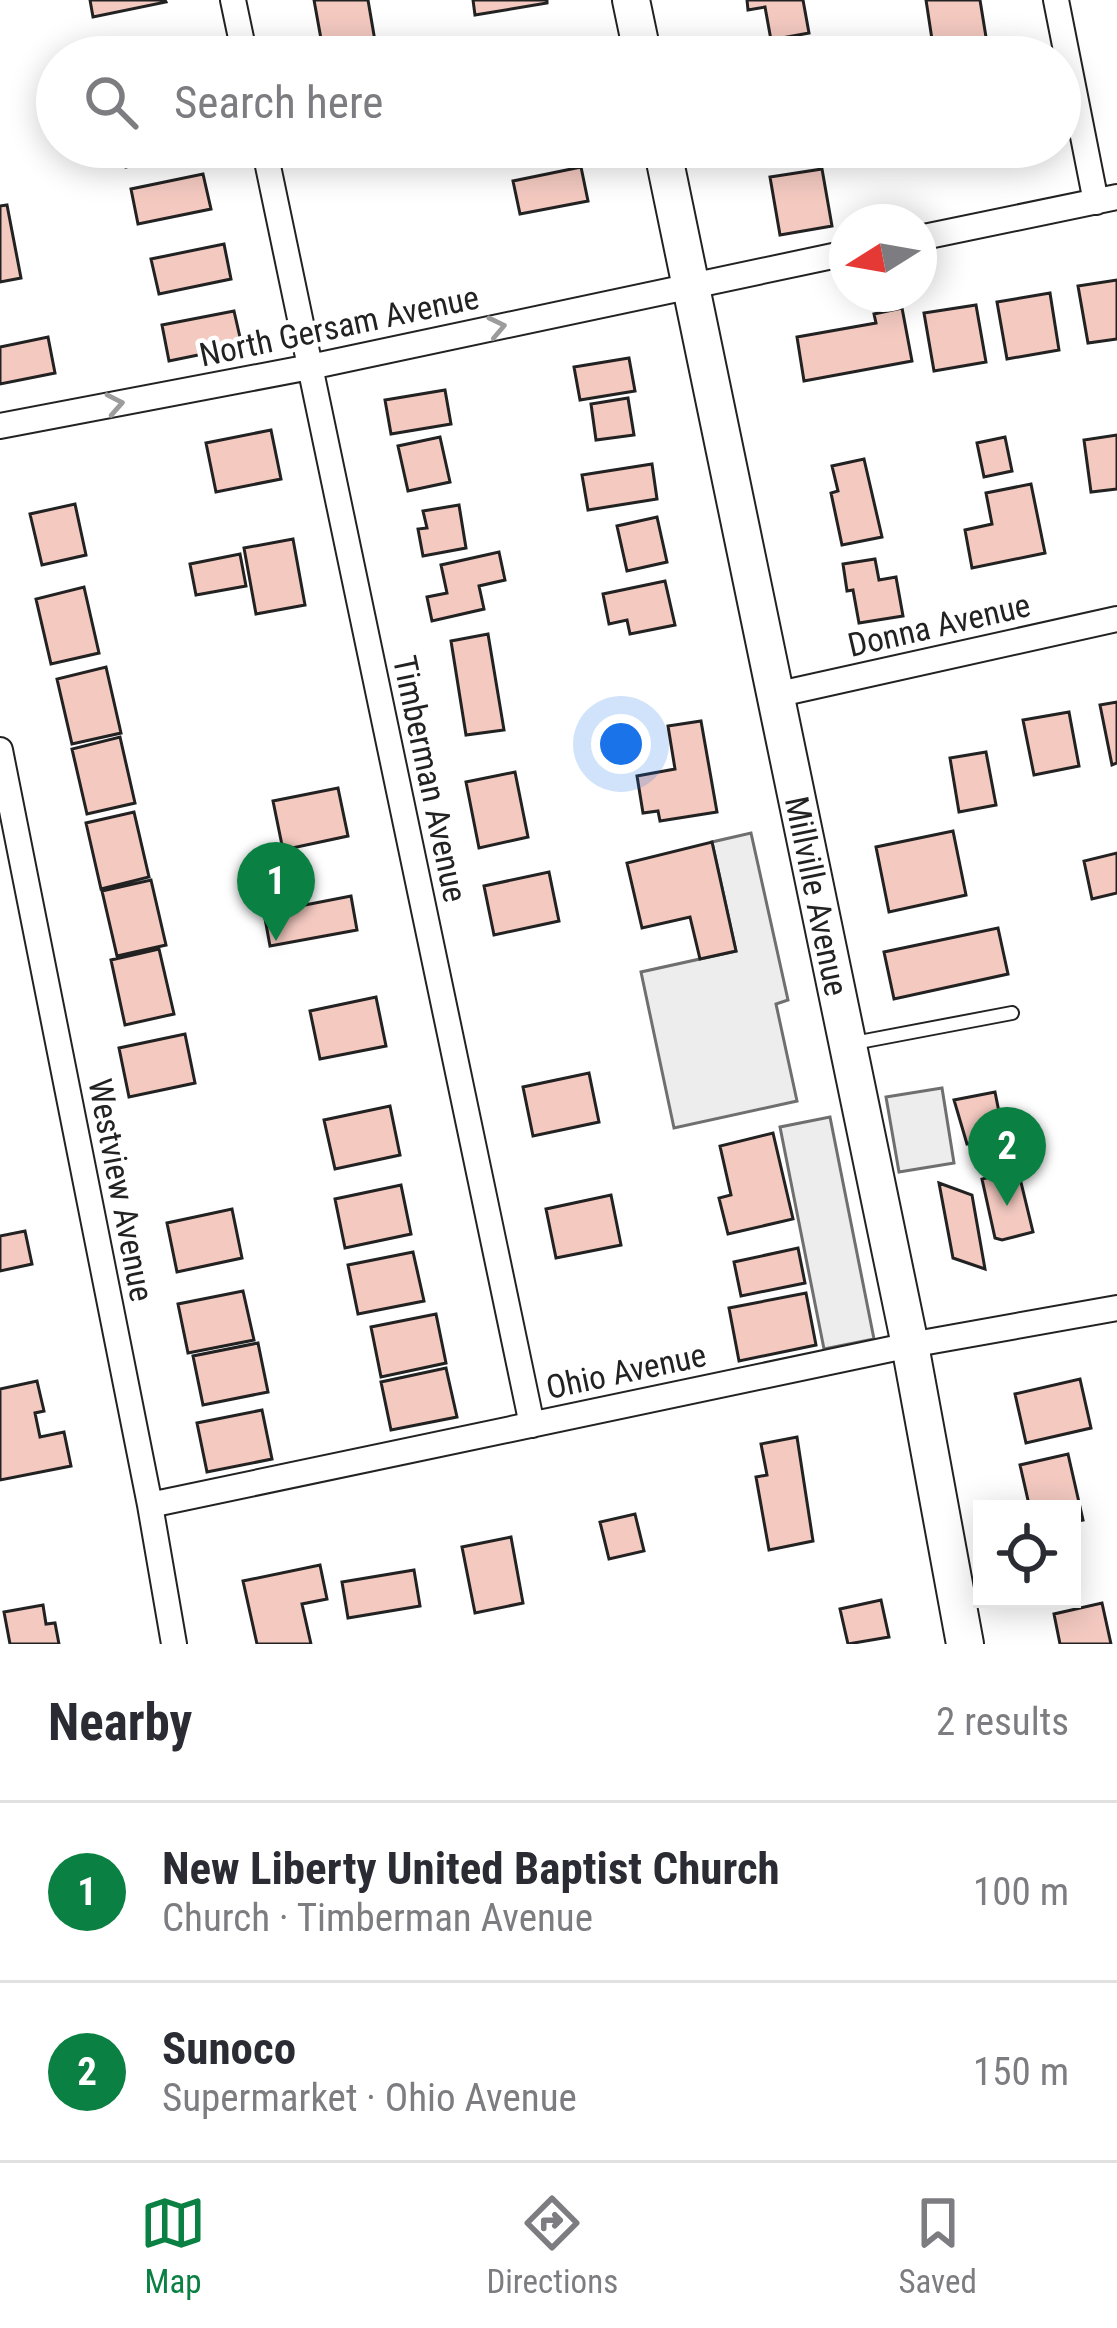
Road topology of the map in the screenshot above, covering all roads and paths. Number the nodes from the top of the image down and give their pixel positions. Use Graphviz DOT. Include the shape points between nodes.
graph roads {
  1 [pos="233,0"];
  2 [pos="631,0"];
  3 [pos="1056,0"];
  4 [pos="241,36"];
  5 [pos="639,36"];
  6 [pos="1065,36"];
  7 [pos="1081,100"];
  8 [pos="268,168"];
  9 [pos="666,168"];
  10 [pos="1106,200"];
  11 [pos="937,234"];
  12 [pos="829,257"];
  13 [pos="691,285"];
  14 [pos="310,368"];
  15 [pos="0,426"];
  16 [pos="1117,619"];
  17 [pos="775,695"];
  18 [pos="0,750"];
  19 [pos="1012,1013"];
  20 [pos="847,1044"];
  21 [pos="1117,1308"];
  22 [pos="910,1345"];
  23 [pos="532,1424"];
  24 [pos="150,1505"];
  25 [pos="173,1644"];
  26 [pos="964,1644"];
  1 -- 4 [label="street"];
  2 -- 5 [label="main road"];
  3 -- 6 [label="street"];
  7 -- 10 [label="street"];
  8 -- 14 [label="street, Timberman Avenue"];
  9 -- 13 [label="main road, Millville Avenue"];
  10 -- 11 [label="street"];
  12 -- 13 [label="street, North Gersam Avenue"];
  14 -- 13 [label="street, North Gersam Avenue, one-way"];
  13 -- 17 [label="main road, Millville Avenue"];
  15 -- 14 [label="street, North Gersam Avenue, one-way"];
  14 -- 23 [label="street, Timberman Avenue"];
  16 -- 17 [label="street, Donna Avenue"];
  17 -- 20 [label="main road, Millville Avenue"];
  18 -- 24 [label="street, Westview Avenue"];
  19 -- 20 [label="lane"];
  20 -- 22 [label="main road, Millville Avenue"];
  21 -- 22 [label="street, Ohio Avenue"];
  22 -- 23 [label="street, Ohio Avenue"];
  22 -- 26 [label="main road, Millville Avenue"];
  23 -- 24 [label="street, Ohio Avenue"];
  24 -- 25 [label="street, Westview Avenue"];
}
